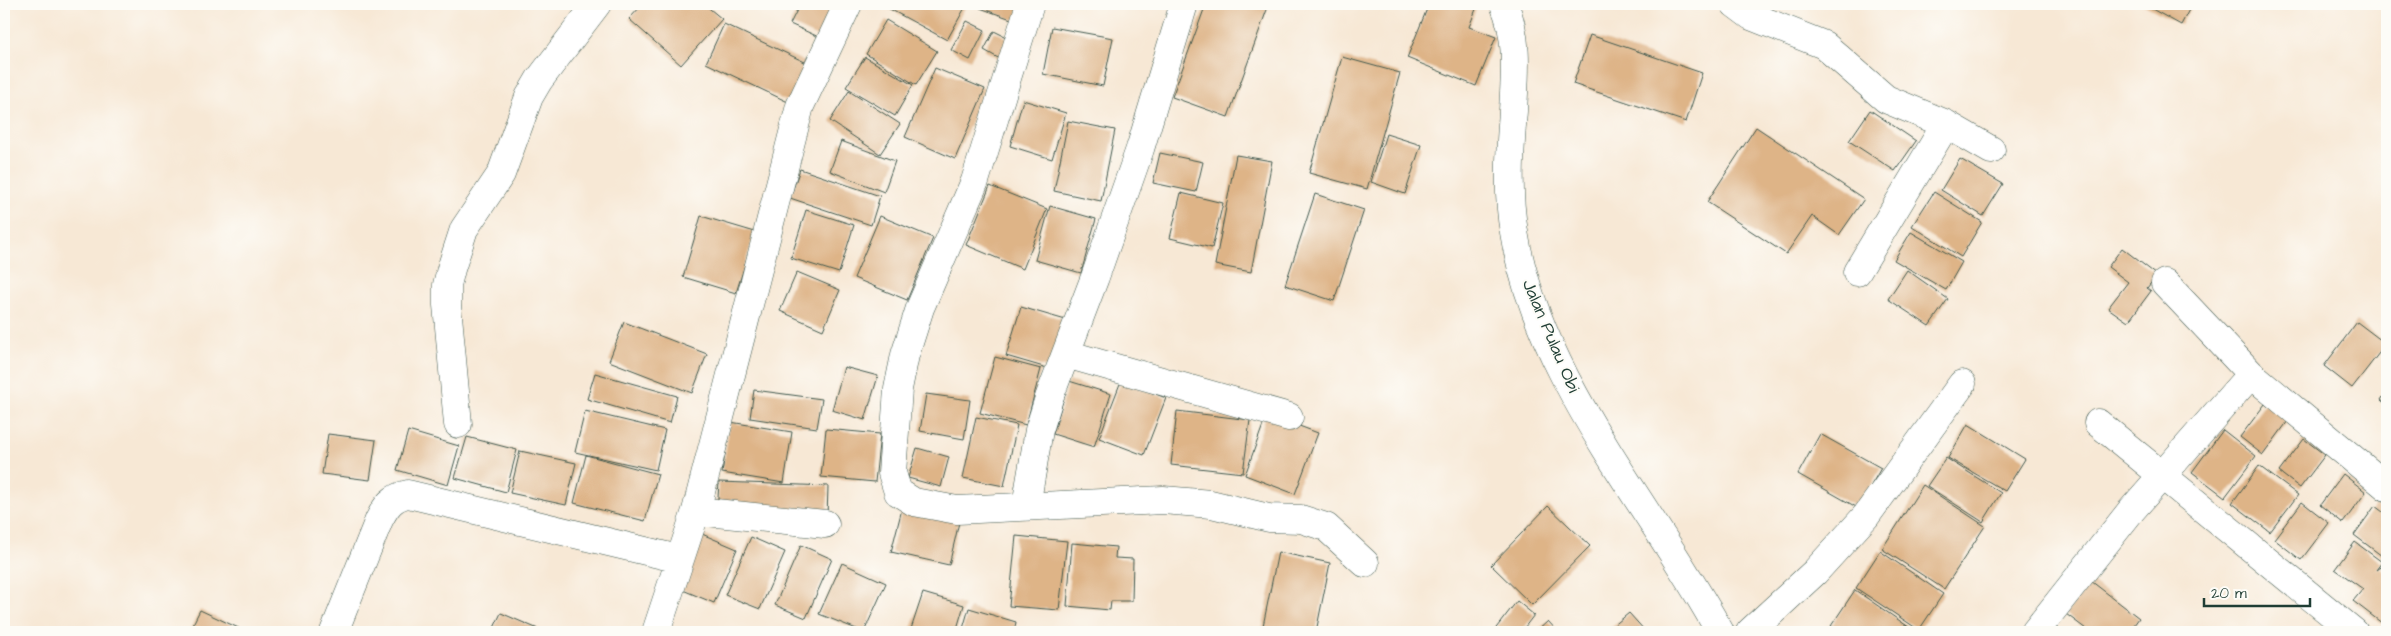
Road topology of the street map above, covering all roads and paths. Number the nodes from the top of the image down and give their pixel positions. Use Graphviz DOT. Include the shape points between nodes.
graph roads {
  1 [pos="598,4"];
  2 [pos="848,4"];
  3 [pos="1030,4"];
  4 [pos="1184,4"];
  5 [pos="1505,4"];
  6 [pos="1735,4"];
  7 [pos="1946,124"];
  8 [pos="1991,150"];
  9 [pos="1857,272"];
  10 [pos="2165,283"];
  11 [pos="1066,354"];
  12 [pos="2251,374"];
  13 [pos="1962,384"];
  14 [pos="1289,417"];
  15 [pos="2098,423"];
  16 [pos="458,424"];
  17 [pos="2164,475"];
  18 [pos="2387,487"];
  19 [pos="1026,506"];
  20 [pos="696,511"];
  21 [pos="825,524"];
  22 [pos="679,559"];
  23 [pos="1365,563"];
  24 [pos="334,632"];
  25 [pos="656,632"];
  26 [pos="1720,632"];
  27 [pos="1750,632"];
  28 [pos="2035,632"];
  29 [pos="2354,632"];
  1 -- 16 [label="street" via="539,80 529,97 501,174 464,229 447,285"];
  2 -- 20 [label="street" via="800,106"];
  3 -- 19 [label="street" via="975,180 920,308 905,355 898,389 892,473 898,492 914,502 957,510"];
  4 -- 11 [label="street" via="1140,149"];
  5 -- 26 [label="street, Jalan Pulau Obi" via="1512,23 1516,56 1510,174 1514,232 1530,297 1586,416"];
  6 -- 7 [label="street" via="1751,16 1824,45 1886,99"];
  7 -- 8 [label="street"];
  7 -- 9 [label="street"];
  10 -- 12 [label="street"];
  11 -- 14 [label="street"];
  11 -- 19 [label="street" via="1039,430"];
  12 -- 17 [label="street"];
  12 -- 18 [label="street"];
  13 -- 27 [label="street" via="1866,516 1815,572"];
  15 -- 17 [label="street"];
  17 -- 28 [label="street" via="2130,512"];
  17 -- 29 [label="street"];
  19 -- 23 [label="street" via="1164,500 1211,504 1269,518 1301,519 1326,527"];
  20 -- 21 [label="street"];
  20 -- 22 [label="street"];
  22 -- 24 [label="street" via="408,494 398,496 386,506 379,520"];
  22 -- 25 [label="street"];
}
